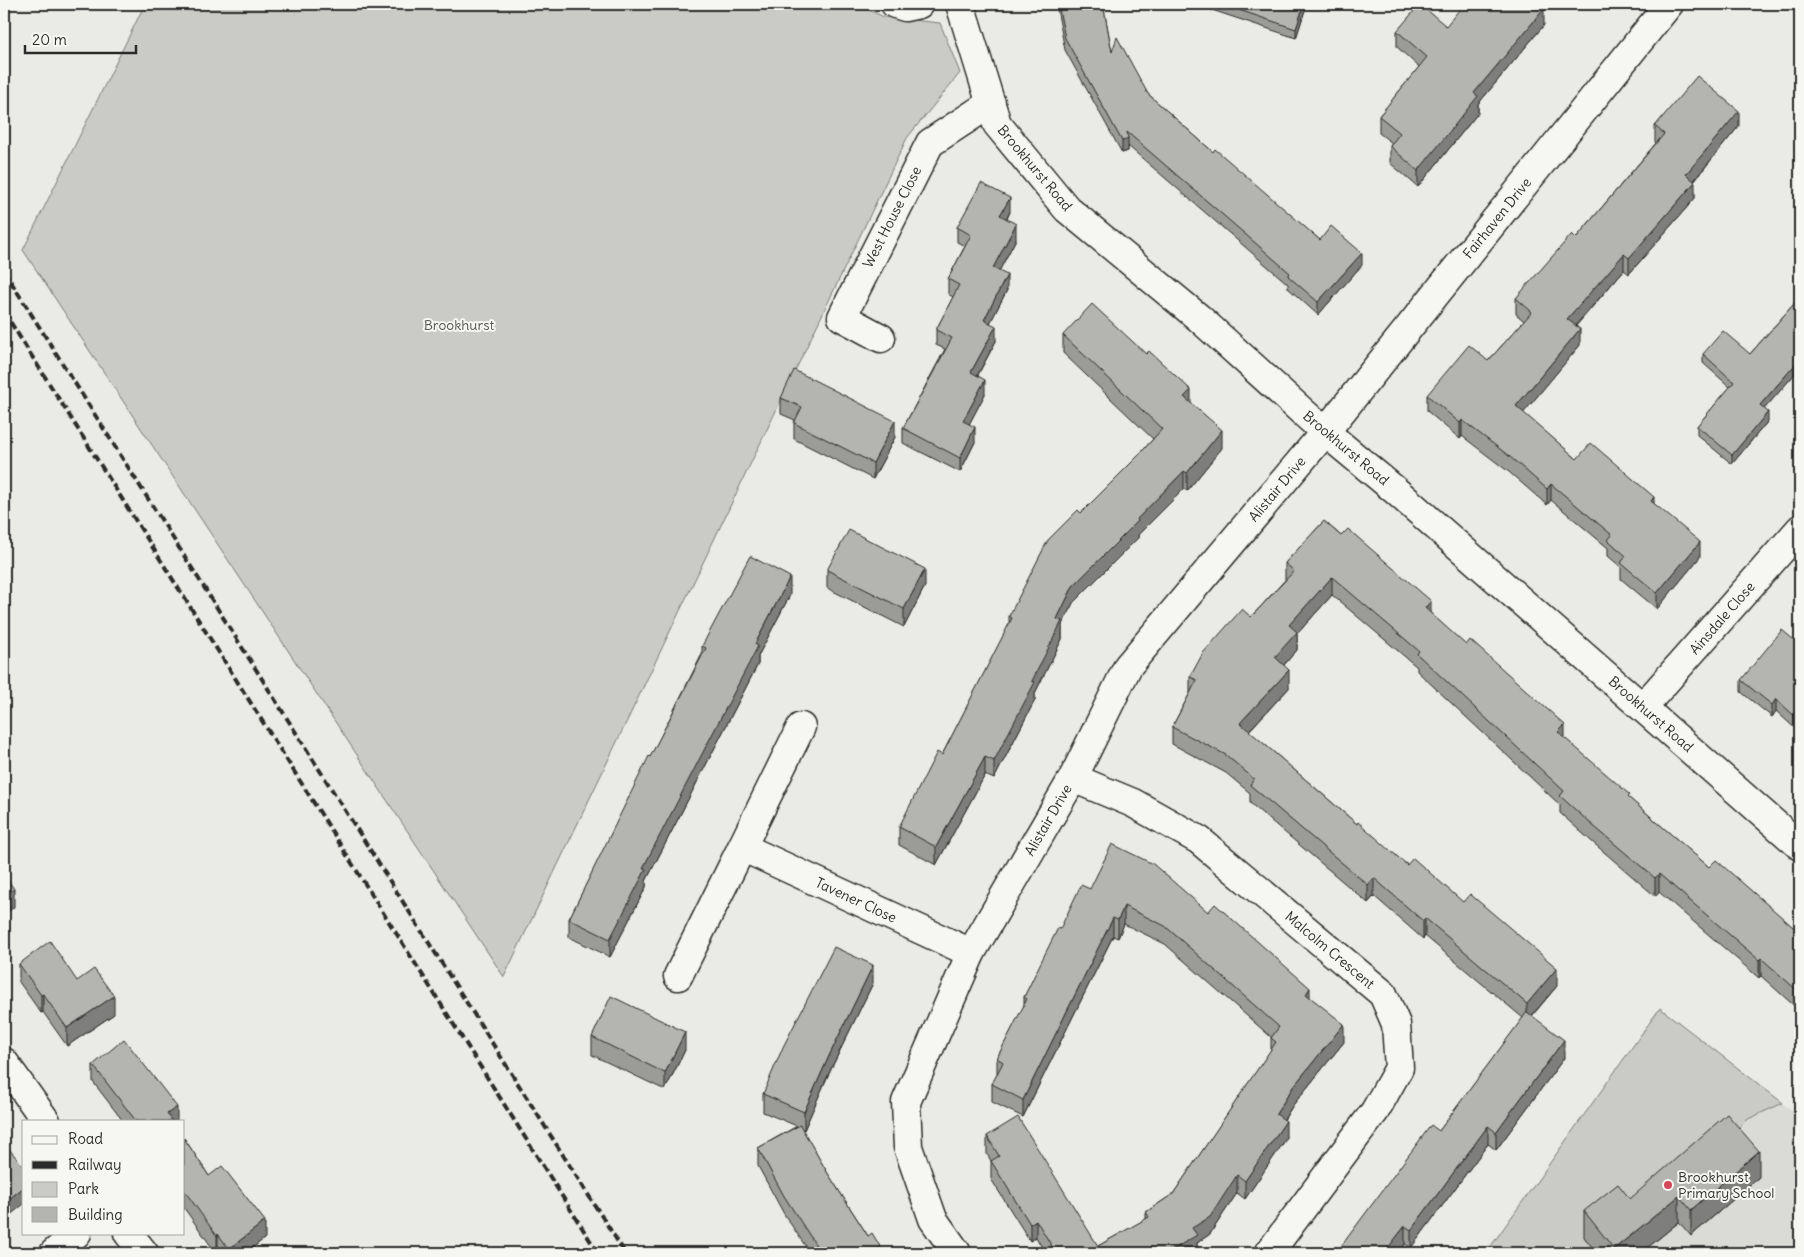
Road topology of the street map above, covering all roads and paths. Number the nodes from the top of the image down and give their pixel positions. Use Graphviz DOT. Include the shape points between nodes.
graph roads {
  1 [pos="895,4"];
  2 [pos="919,4"];
  3 [pos="960,4"];
  4 [pos="1669,4"];
  5 [pos="991,104"];
  6 [pos="881,338"];
  7 [pos="1325,432"];
  8 [pos="1800,529"];
  9 [pos="1643,707"];
  10 [pos="801,727"];
  11 [pos="1072,778"];
  12 [pos="1800,846"];
  13 [pos="742,847"];
  14 [pos="970,952"];
  15 [pos="678,976"];
  16 [pos="4,1062"];
  17 [pos="45,1120"];
  18 [pos="76,1234"];
  19 [pos="129,1234"];
  20 [pos="54,1253"];
  21 [pos="144,1253"];
  22 [pos="957,1253"];
  23 [pos="1269,1253"];
  1 -- 2 [label="street" via="905,7"];
  3 -- 5 [label="street, Brookhurst Road"];
  4 -- 7 [label="street, Fairhaven Drive"];
  5 -- 6 [label="street, West House Close" via="930,143 842,317"];
  5 -- 7 [label="street, Brookhurst Road" via="997,124 1067,209 1199,318"];
  7 -- 9 [label="street, Brookhurst Road"];
  7 -- 11 [label="street, Alistair Drive" via="1128,666"];
  8 -- 9 [label="street, Ainsdale Close"];
  9 -- 12 [label="street, Brookhurst Road"];
  10 -- 13 [label="street"];
  11 -- 14 [label="street, Alistair Drive"];
  11 -- 23 [label="street, Malcolm Crescent" via="1133,803 1199,840 1383,994 1396,1024 1399,1068 1375,1111"];
  13 -- 14 [label="street, Tavener Close"];
  13 -- 15 [label="street"];
  14 -- 22 [label="street, Alistair Drive" via="906,1102 908,1147 932,1219"];
  16 -- 17 [label="street"];
  18 -- 20 [label="street"];
  19 -- 21 [label="street"];
}
